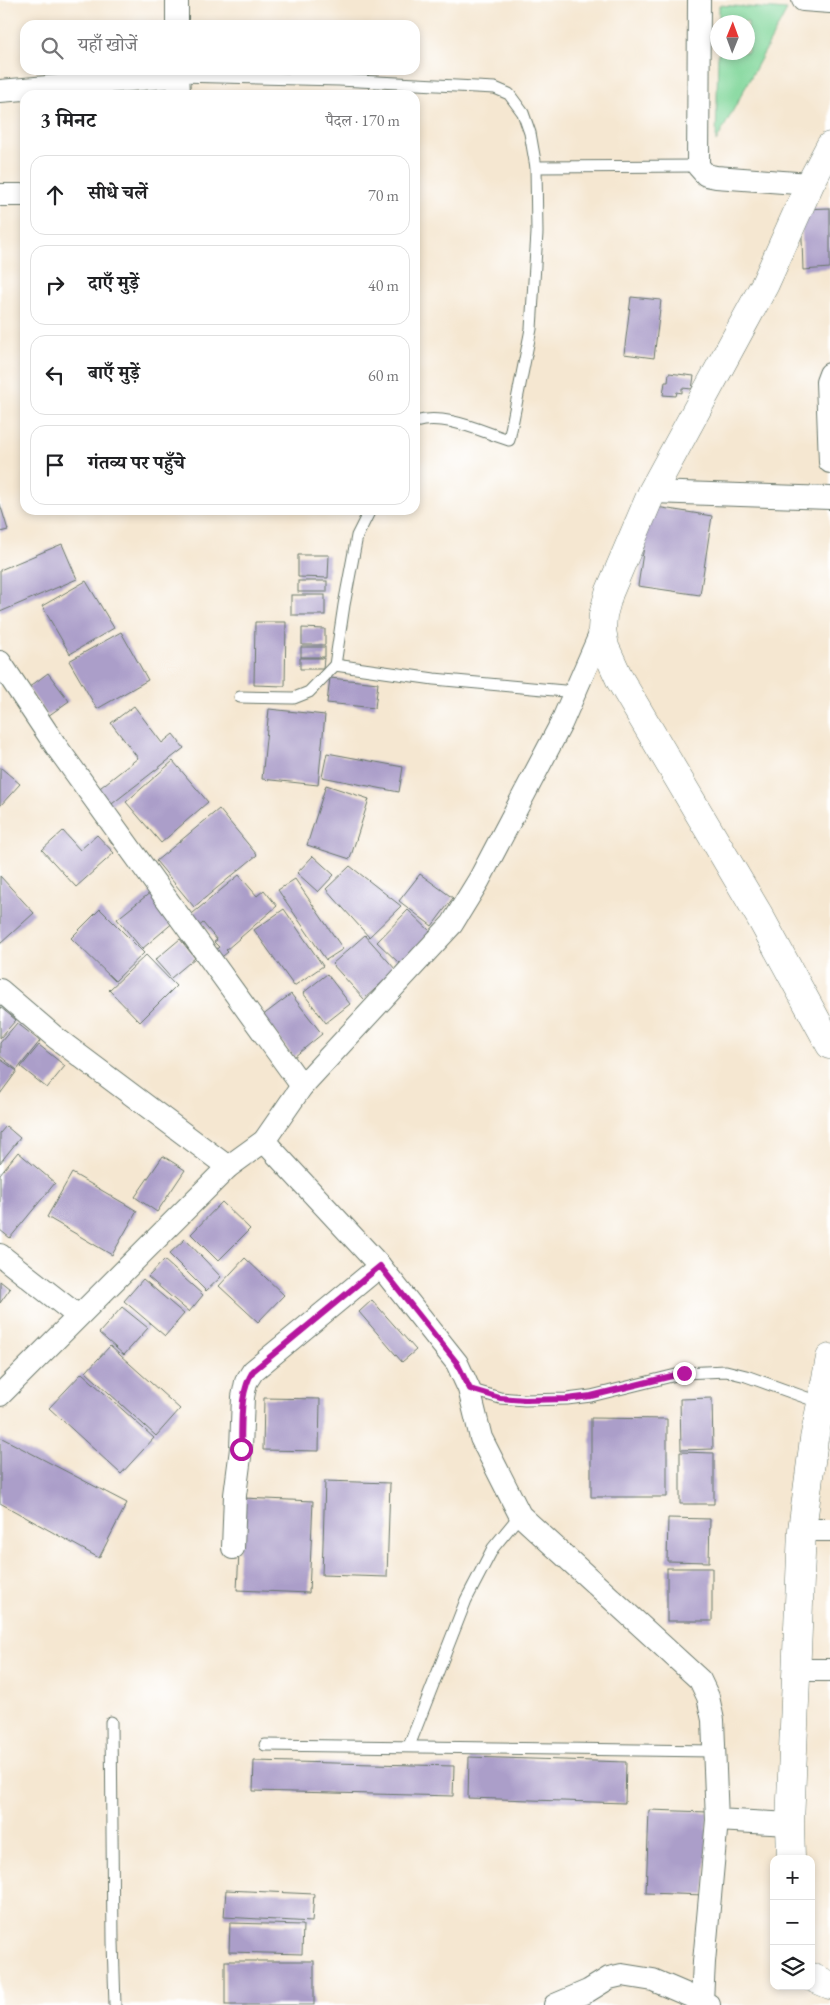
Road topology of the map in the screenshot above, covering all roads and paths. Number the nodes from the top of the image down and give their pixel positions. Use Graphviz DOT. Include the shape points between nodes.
graph roads {
  1 [pos="176,0"];
  2 [pos="699,0"];
  3 [pos="803,0"];
  4 [pos="830,2"];
  5 [pos="177,20"];
  6 [pos="178,80"];
  7 [pos="0,91"];
  8 [pos="830,146"];
  9 [pos="698,166"];
  10 [pos="536,167"];
  11 [pos="810,184"];
  12 [pos="20,195"];
  13 [pos="0,196"];
  14 [pos="830,374"];
  15 [pos="420,420"];
  16 [pos="830,462"];
  17 [pos="652,492"];
  18 [pos="830,498"];
  19 [pos="368,515"];
  20 [pos="602,630"];
  21 [pos="0,662"];
  22 [pos="336,665"];
  23 [pos="575,692"];
  24 [pos="240,697"];
  25 [pos="0,990"];
  26 [pos="830,1045"];
  27 [pos="302,1086"];
  28 [pos="264,1141"];
  29 [pos="228,1167"];
  30 [pos="0,1255"];
  31 [pos="380,1266"];
  32 [pos="78,1316"];
  33 [pos="830,1358"];
  34 [pos="470,1389"];
  35 [pos="825,1394"];
  36 [pos="0,1395"];
  37 [pos="520,1515"];
  38 [pos="802,1530"];
  39 [pos="830,1530"];
  40 [pos="233,1548"];
  41 [pos="797,1670"];
  42 [pos="830,1670"];
  43 [pos="111,1722"];
  44 [pos="265,1745"];
  45 [pos="409,1746"];
  46 [pos="714,1750"];
  47 [pos="717,1820"];
  48 [pos="790,1824"];
  49 [pos="791,1855"];
  50 [pos="815,1979"];
  51 [pos="830,1985"];
  52 [pos="588,1998"];
  53 [pos="705,2003"];
  54 [pos="115,2005"];
  55 [pos="555,2005"];
  1 -- 5 [label="street"];
  2 -- 9 [label="street"];
  3 -- 4 [label="street"];
  6 -- 7 [label="street"];
  6 -- 10 [label="lane" via="339,80 495,88 509,94 523,113"];
  8 -- 11 [label="street"];
  9 -- 10 [label="lane"];
  9 -- 11 [label="street" via="706,175 716,177"];
  10 -- 15 [label="lane" via="537,232 531,329 509,440 450,421 428,418"];
  11 -- 17 [label="street" via="765,284"];
  12 -- 13 [label="street"];
  14 -- 16 [label="street" via="827,382"];
  17 -- 18 [label="street"];
  17 -- 20 [label="street" via="609,594"];
  19 -- 22 [label="lane" via="357,536"];
  20 -- 23 [label="street"];
  20 -- 26 [label="street" via="605,647 620,680 759,914"];
  21 -- 27 [label="street" via="61,754"];
  22 -- 23 [label="lane" via="434,679"];
  22 -- 24 [label="lane" via="309,692 294,698"];
  23 -- 27 [label="street" via="484,872 452,924"];
  25 -- 29 [label="street" via="56,1038"];
  27 -- 28 [label="street"];
  28 -- 29 [label="street"];
  28 -- 31 [label="street"];
  29 -- 32 [label="street"];
  30 -- 32 [label="street"];
  31 -- 34 [label="street" via="457,1363"];
  31 -- 40 [label="street" via="253,1371 246,1382"];
  32 -- 36 [label="street"];
  33 -- 35 [label="street"];
  34 -- 35 [label="lane" via="500,1398 567,1399 684,1373 726,1371"];
  34 -- 37 [label="street" via="481,1438"];
  35 -- 38 [label="street" via="814,1439"];
  37 -- 45 [label="lane" via="493,1548 466,1600"];
  37 -- 46 [label="street" via="700,1680 713,1720"];
  38 -- 39 [label="street"];
  38 -- 41 [label="street"];
  41 -- 42 [label="street"];
  41 -- 48 [label="street"];
  43 -- 54 [label="lane"];
  44 -- 45 [label="lane"];
  45 -- 46 [label="lane"];
  46 -- 47 [label="street"];
  47 -- 48 [label="street"];
  47 -- 53 [label="street" via="704,1962"];
  48 -- 49 [label="street"];
  50 -- 51 [label="street"];
  52 -- 53 [label="street" via="609,1978 622,1975 653,1980"];
  52 -- 55 [label="street"];
}
